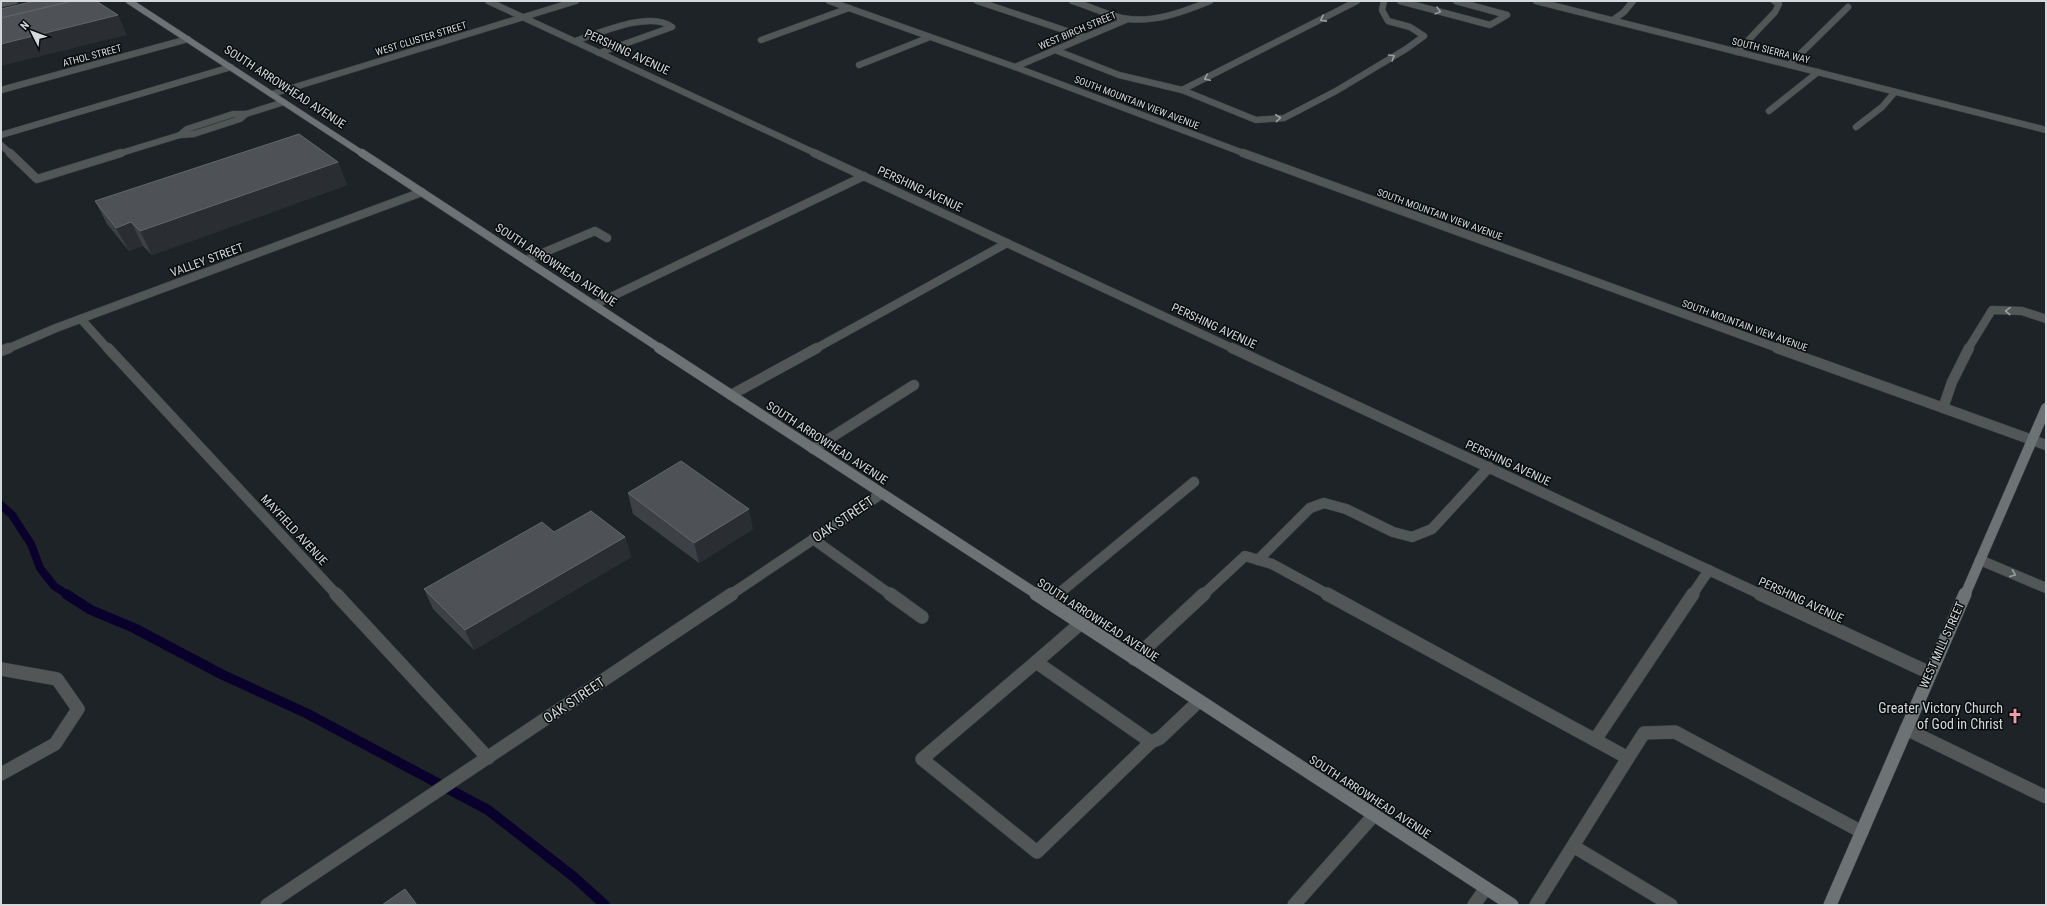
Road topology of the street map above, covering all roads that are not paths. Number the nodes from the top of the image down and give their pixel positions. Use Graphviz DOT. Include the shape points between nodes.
graph roads {
  1 [pos="15,1"];
  2 [pos="129,1"];
  3 [pos="488,1"];
  4 [pos="576,1"];
  5 [pos="829,1"];
  6 [pos="977,1"];
  7 [pos="1072,1"];
  8 [pos="1210,1"];
  9 [pos="1357,1"];
  10 [pos="1384,1"];
  11 [pos="1400,1"];
  12 [pos="1456,1"];
  13 [pos="1536,1"];
  14 [pos="1633,1"];
  15 [pos="1774,1"];
  16 [pos="1,4"];
  17 [pos="1848,7"];
  18 [pos="849,8"];
  19 [pos="523,17"];
  20 [pos="1128,19"];
  21 [pos="1613,20"];
  22 [pos="930,37"];
  23 [pos="1085,37"];
  24 [pos="188,39"];
  25 [pos="761,40"];
  26 [pos="575,41"];
  27 [pos="1055,50"];
  28 [pos="1737,52"];
  29 [pos="599,53"];
  30 [pos="859,65"];
  31 [pos="1789,65"];
  32 [pos="231,67"];
  33 [pos="1015,67"];
  34 [pos="1818,72"];
  35 [pos="1,90"];
  36 [pos="1182,90"];
  37 [pos="1894,92"];
  38 [pos="272,94"];
  39 [pos="284,102"];
  40 [pos="1769,111"];
  41 [pos="1856,127"];
  42 [pos="2046,130"];
  43 [pos="1,135"];
  44 [pos="1,145"];
  45 [pos="864,176"];
  46 [pos="422,192"];
  47 [pos="607,238"];
  48 [pos="1007,243"];
  49 [pos="526,260"];
  50 [pos="594,305"];
  51 [pos="81,319"];
  52 [pos="2046,319"];
  53 [pos="1,351"];
  54 [pos="914,385"];
  55 [pos="731,395"];
  56 [pos="1943,408"];
  57 [pos="2046,408"];
  58 [pos="2033,440"];
  59 [pos="2046,445"];
  60 [pos="813,449"];
  61 [pos="1489,467"];
  62 [pos="1194,482"];
  63 [pos="881,494"];
  64 [pos="813,539"];
  65 [pos="1258,560"];
  66 [pos="1980,560"];
  67 [pos="1709,570"];
  68 [pos="2046,588"];
  69 [pos="1048,602"];
  70 [pos="922,617"];
  71 [pos="1081,624"];
  72 [pos="1134,659"];
  73 [pos="1036,662"];
  74 [pos="1,670"];
  75 [pos="1930,673"];
  76 [pos="1199,701"];
  77 [pos="1906,728"];
  78 [pos="1595,740"];
  79 [pos="1152,742"];
  80 [pos="488,758"];
  81 [pos="1628,758"];
  82 [pos="1,774"];
  83 [pos="2046,797"];
  84 [pos="1374,815"];
  85 [pos="1862,832"];
  86 [pos="1573,846"];
  87 [pos="1486,888"];
  88 [pos="267,905"];
  89 [pos="1294,905"];
  90 [pos="1474,905"];
  91 [pos="1512,905"];
  92 [pos="1536,905"];
  93 [pos="1671,905"];
  94 [pos="1830,905"];
  1 -- 16 [label="street"];
  2 -- 24 [label="main road, SOUTH ARROWHEAD AVENUE"];
  3 -- 19 [label="street, PERSHING AVENUE"];
  4 -- 19 [label="street, WEST CLUSTER STREET"];
  5 -- 18 [label="street, SOUTH MOUNTAIN VIEW AVENUE"];
  6 -- 23 [label="street"];
  7 -- 20 [label="street"];
  8 -- 20 [label="street, WEST BIRCH STREET" via="1153,17"];
  9 -- 36 [label="street, one-way"];
  36 -- 10 [label="street, one-way" via="1256,120 1284,118 1336,91 1424,36 1410,27 1388,21 1382,10"];
  11 -- 12 [label="street, one-way" via="1490,25 1507,15"];
  13 -- 21 [label="street, SOUTH SIERRA WAY"];
  14 -- 21 [label="street"];
  15 -- 28 [label="street" via="1779,4 1775,12"];
  17 -- 31 [label="street"];
  18 -- 22 [label="street, SOUTH MOUNTAIN VIEW AVENUE"];
  18 -- 25 [label="street"];
  19 -- 26 [label="street, PERSHING AVENUE"];
  19 -- 38 [label="street, WEST CLUSTER STREET"];
  20 -- 23 [label="street, WEST BIRCH STREET"];
  21 -- 28 [label="street, SOUTH SIERRA WAY"];
  22 -- 30 [label="street"];
  22 -- 33 [label="street, SOUTH MOUNTAIN VIEW AVENUE"];
  23 -- 27 [label="street, WEST BIRCH STREET"];
  24 -- 32 [label="main road, SOUTH ARROWHEAD AVENUE"];
  24 -- 35 [label="street, ATHOL STREET"];
  26 -- 29 [label="street, PERSHING AVENUE"];
  26 -- 29 [label="street" via="643,20 662,21 672,27"];
  27 -- 33 [label="street, WEST BIRCH STREET"];
  27 -- 36 [label="street" via="1119,75"];
  28 -- 31 [label="street, SOUTH SIERRA WAY"];
  29 -- 45 [label="street, PERSHING AVENUE"];
  31 -- 34 [label="street, SOUTH SIERRA WAY"];
  32 -- 38 [label="main road, SOUTH ARROWHEAD AVENUE"];
  32 -- 43 [label="street"];
  33 -- 56 [label="street, SOUTH MOUNTAIN VIEW AVENUE" via="1293,172"];
  34 -- 37 [label="street, SOUTH SIERRA WAY"];
  34 -- 40 [label="street"];
  37 -- 41 [label="street" via="1882,107"];
  37 -- 42 [label="street, SOUTH SIERRA WAY"];
  38 -- 39 [label="main road, SOUTH ARROWHEAD AVENUE"];
  39 -- 44 [label="street" via="246,114 233,114 187,129 180,135 37,179"];
  39 -- 46 [label="main road, SOUTH ARROWHEAD AVENUE"];
  45 -- 48 [label="street, PERSHING AVENUE"];
  45 -- 50 [label="street"];
  46 -- 49 [label="main road, SOUTH ARROWHEAD AVENUE"];
  46 -- 51 [label="street, VALLEY STREET"];
  47 -- 49 [label="street" via="594,231"];
  48 -- 55 [label="street"];
  48 -- 61 [label="street, PERSHING AVENUE"];
  49 -- 50 [label="main road, SOUTH ARROWHEAD AVENUE"];
  50 -- 55 [label="main road, SOUTH ARROWHEAD AVENUE"];
  51 -- 53 [label="street, VALLEY STREET"];
  51 -- 80 [label="street, MAYFIELD AVENUE"];
  52 -- 56 [label="street, one-way" via="2022,311 1992,310 1973,339 1948,388"];
  54 -- 60 [label="street"];
  55 -- 60 [label="main road, SOUTH ARROWHEAD AVENUE"];
  56 -- 58 [label="street, SOUTH MOUNTAIN VIEW AVENUE"];
  57 -- 58 [label="main road, WEST MILL STREET"];
  58 -- 59 [label="street, SOUTH MOUNTAIN VIEW AVENUE"];
  58 -- 66 [label="main road, WEST MILL STREET"];
  60 -- 63 [label="main road, SOUTH ARROWHEAD AVENUE"];
  61 -- 65 [label="street" via="1432,529 1412,537 1393,532 1346,509 1324,503 1310,508"];
  61 -- 67 [label="street, PERSHING AVENUE"];
  62 -- 69 [label="street"];
  63 -- 64 [label="street, OAK STREET"];
  63 -- 69 [label="main road, SOUTH ARROWHEAD AVENUE"];
  64 -- 70 [label="street"];
  64 -- 80 [label="street, OAK STREET"];
  65 -- 72 [label="street" via="1245,556"];
  65 -- 78 [label="street" via="1272,564"];
  66 -- 68 [label="street, one-way"];
  66 -- 75 [label="main road, WEST MILL STREET"];
  67 -- 75 [label="street, PERSHING AVENUE"];
  67 -- 78 [label="street"];
  69 -- 71 [label="main road, SOUTH ARROWHEAD AVENUE"];
  71 -- 72 [label="main road, SOUTH ARROWHEAD AVENUE"];
  71 -- 73 [label="street"];
  72 -- 76 [label="main road, SOUTH ARROWHEAD AVENUE"];
  73 -- 79 [label="street"];
  73 -- 79 [label="street" via="922,759 1037,852"];
  74 -- 82 [label="street" via="3,668 57,679 78,709 55,744"];
  75 -- 77 [label="main road, WEST MILL STREET"];
  76 -- 79 [label="street" via="1160,738"];
  76 -- 84 [label="main road, SOUTH ARROWHEAD AVENUE"];
  77 -- 83 [label="street"];
  77 -- 85 [label="main road, WEST MILL STREET"];
  78 -- 81 [label="street"];
  80 -- 88 [label="street, OAK STREET"];
  81 -- 85 [label="street" via="1644,733 1675,732"];
  81 -- 86 [label="street"];
  84 -- 87 [label="main road, SOUTH ARROWHEAD AVENUE"];
  84 -- 89 [label="street"];
  85 -- 94 [label="main road, WEST MILL STREET"];
  86 -- 92 [label="street"];
  86 -- 93 [label="street"];
  87 -- 90 [label="street"];
  87 -- 91 [label="main road, SOUTH ARROWHEAD AVENUE"];
}
